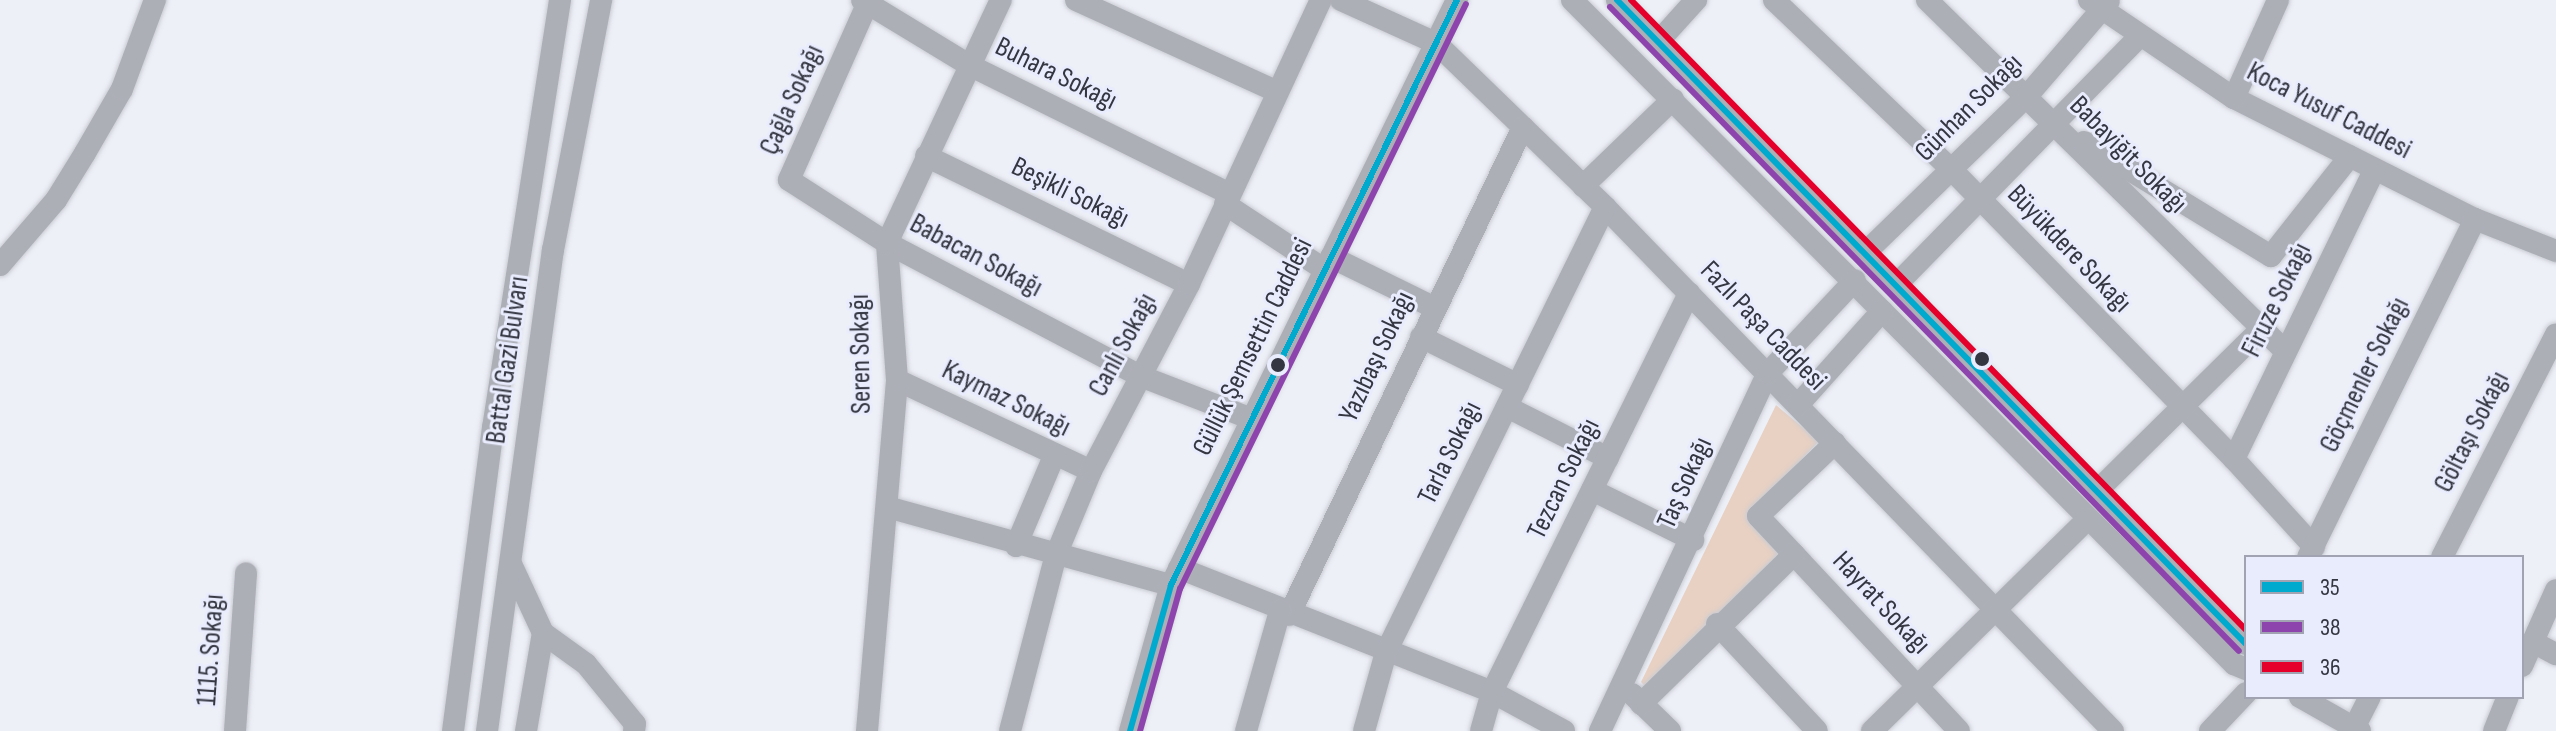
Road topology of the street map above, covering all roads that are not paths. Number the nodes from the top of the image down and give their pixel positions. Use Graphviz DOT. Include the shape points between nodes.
graph roads {
  1 [pos="155,0"];
  2 [pos="560,0"];
  3 [pos="601,0"];
  4 [pos="1001,0"];
  5 [pos="1076,0"];
  6 [pos="1321,0"];
  7 [pos="1457,0"];
  8 [pos="1572,0"];
  9 [pos="1617,0"];
  10 [pos="1696,0"];
  11 [pos="1774,0"];
  12 [pos="1927,0"];
  13 [pos="2278,0"];
  14 [pos="866,1"];
  15 [pos="1345,1"];
  16 [pos="2100,4"];
  17 [pos="2139,37"];
  18 [pos="1658,42"];
  19 [pos="1436,43"];
  20 [pos="969,65"];
  21 [pos="1276,91"];
  22 [pos="2027,96"];
  23 [pos="2234,98"];
  24 [pos="1673,99"];
  25 [pos="2056,124"];
  26 [pos="1523,127"];
  27 [pos="926,156"];
  28 [pos="2350,156"];
  29 [pos="1950,168"];
  30 [pos="2375,169"];
  31 [pos="789,180"];
  32 [pos="1583,186"];
  33 [pos="1227,198"];
  34 [pos="1980,200"];
  35 [pos="1605,207"];
  36 [pos="2475,219"];
  37 [pos="887,243"];
  38 [pos="2556,251"];
  39 [pos="1865,253"];
  40 [pos="1328,264"];
  41 [pos="0,265"];
  42 [pos="1855,280"];
  43 [pos="1189,284"];
  44 [pos="1896,285"];
  45 [pos="1689,293"];
  46 [pos="1433,307"];
  47 [pos="1882,311"];
  48 [pos="2259,331"];
  49 [pos="2556,334"];
  50 [pos="1421,337"];
  51 [pos="2285,351"];
  52 [pos="1768,373"];
  53 [pos="1140,376"];
  54 [pos="897,380"];
  55 [pos="1518,385"];
  56 [pos="1798,405"];
  57 [pos="1507,407"];
  58 [pos="2182,407"];
  59 [pos="1252,419"];
  60 [pos="1835,443"];
  61 [pos="1054,456"];
  62 [pos="1608,458"];
  63 [pos="2234,459"];
  64 [pos="1091,471"];
  65 [pos="1592,490"];
  66 [pos="2097,491"];
  67 [pos="887,507"];
  68 [pos="2088,519"];
  69 [pos="1693,540"];
  70 [pos="1016,546"];
  71 [pos="2311,552"];
  72 [pos="1794,554"];
  73 [pos="1056,555"];
  74 [pos="2443,555"];
  75 [pos="511,563"];
  76 [pos="246,573"];
  77 [pos="1175,576"];
  78 [pos="2556,590"];
  79 [pos="1996,609"];
  80 [pos="1285,613"];
  81 [pos="1717,624"];
  82 [pos="543,633"];
  83 [pos="2244,642"];
  84 [pos="2533,642"];
  85 [pos="1386,652"];
  86 [pos="2556,654"];
  87 [pos="2524,662"];
  88 [pos="2244,668"];
  89 [pos="1622,685"];
  90 [pos="1917,686"];
  91 [pos="1492,692"];
  92 [pos="2244,695"];
  93 [pos="2304,699"];
  94 [pos="2369,699"];
  95 [pos="2507,699"];
  96 [pos="1641,704"];
  97 [pos="1659,727"];
  98 [pos="2357,729"];
  99 [pos="235,731"];
  100 [pos="453,731"];
  101 [pos="487,731"];
  102 [pos="526,731"];
  103 [pos="634,731"];
  104 [pos="867,731"];
  105 [pos="1010,731"];
  106 [pos="1130,731"];
  107 [pos="1246,731"];
  108 [pos="1364,731"];
  109 [pos="1481,731"];
  110 [pos="1564,731"];
  111 [pos="1600,731"];
  112 [pos="1817,731"];
  113 [pos="1872,731"];
  114 [pos="1959,731"];
  115 [pos="2113,731"];
  116 [pos="2210,731"];
  117 [pos="2494,731"];
  1 -- 41 [label="street" via="107,114 56,200"];
  2 -- 100 [label="street, Battal Gazi Bulvarı" via="493,428"];
  3 -- 75 [label="street, Battal Gazi Bulvarı" via="553,250"];
  4 -- 20 [label="street, Seren Sokağı"];
  5 -- 21 [label="street"];
  6 -- 21 [label="street, Canlı Sokağı"];
  7 -- 19 [label="street, Güllük Şemsettin Caddesi"];
  8 -- 24 [label="street"];
  9 -- 18 [label="street"];
  10 -- 18 [label="street"];
  11 -- 29 [label="street, Büyükdere Sokağı"];
  12 -- 22 [label="street, Babayiğit Sokağı"];
  13 -- 23 [label="street"];
  14 -- 20 [label="street, Buhara Sokağı"];
  14 -- 31 [label="street, Çağla Sokağı"];
  15 -- 19 [label="street, Fazlı Paşa Caddesi"];
  16 -- 17 [label="street, Koca Yusuf Caddesi"];
  16 -- 22 [label="street, Günhan Sokağı"];
  17 -- 23 [label="street, Koca Yusuf Caddesi"];
  17 -- 25 [label="street"];
  18 -- 39 [label="street"];
  19 -- 26 [label="street, Fazlı Paşa Caddesi"];
  19 -- 40 [label="street, Güllük Şemsettin Caddesi"];
  20 -- 27 [label="street, Seren Sokağı"];
  20 -- 33 [label="street, Buhara Sokağı"];
  21 -- 33 [label="street, Canlı Sokağı"];
  22 -- 25 [label="street, Babayiğit Sokağı"];
  22 -- 29 [label="street, Günhan Sokağı"];
  23 -- 28 [label="street, Koca Yusuf Caddesi"];
  24 -- 32 [label="street"];
  24 -- 42 [label="street"];
  25 -- 28 [label="street" via="2271,256"];
  25 -- 34 [label="street"];
  25 -- 48 [label="street, Babayiğit Sokağı"];
  26 -- 32 [label="street, Fazlı Paşa Caddesi"];
  26 -- 46 [label="street, Yazıbaşı Sokağı"];
  27 -- 37 [label="street, Seren Sokağı"];
  27 -- 43 [label="street, Beşikli Sokağı"];
  28 -- 30 [label="street, Koca Yusuf Caddesi"];
  29 -- 34 [label="street, Büyükdere Sokağı"];
  29 -- 39 [label="street, Günhan Sokağı"];
  30 -- 36 [label="street, Koca Yusuf Caddesi"];
  30 -- 51 [label="street, Firuze Sokağı"];
  31 -- 37 [label="street, Babacan Sokağı"];
  32 -- 35 [label="street, Fazlı Paşa Caddesi"];
  33 -- 40 [label="street, Buhara Sokağı"];
  33 -- 43 [label="street, Canlı Sokağı"];
  34 -- 44 [label="street"];
  34 -- 58 [label="street, Büyükdere Sokağı"];
  35 -- 45 [label="street, Fazlı Paşa Caddesi"];
  35 -- 55 [label="street, Tarla Sokağı"];
  36 -- 38 [label="street, Koca Yusuf Caddesi"];
  36 -- 71 [label="street, Göçmenler Sokağı"];
  37 -- 53 [label="street, Babacan Sokağı"];
  37 -- 54 [label="street, Seren Sokağı"];
  39 -- 44 [label="street"];
  40 -- 46 [label="street, Buhara Sokağı"];
  40 -- 59 [label="street, Güllük Şemsettin Caddesi"];
  42 -- 47 [label="street"];
  42 -- 52 [label="street, Taş Sokağı"];
  43 -- 53 [label="street, Canlı Sokağı"];
  44 -- 66 [label="street"];
  45 -- 52 [label="street, Fazlı Paşa Caddesi"];
  45 -- 62 [label="street, Tezcan Sokağı"];
  46 -- 50 [label="street, Yazıbaşı Sokağı"];
  47 -- 56 [label="street"];
  47 -- 68 [label="street"];
  48 -- 51 [label="street, Babayiğit Sokağı"];
  48 -- 58 [label="street"];
  49 -- 74 [label="street, Göltaşı Sokağı"];
  50 -- 55 [label="street"];
  50 -- 80 [label="street, Yazıbaşı Sokağı"];
  51 -- 63 [label="street, Firuze Sokağı"];
  52 -- 56 [label="street, Fazlı Paşa Caddesi"];
  52 -- 69 [label="street, Taş Sokağı"];
  53 -- 59 [label="street, Babacan Sokağı"];
  53 -- 64 [label="street, Canlı Sokağı"];
  54 -- 61 [label="street, Kaymaz Sokağı"];
  54 -- 67 [label="street, Seren Sokağı"];
  55 -- 57 [label="street, Tarla Sokağı"];
  56 -- 60 [label="street, Fazlı Paşa Caddesi"];
  57 -- 62 [label="street"];
  57 -- 85 [label="street, Tarla Sokağı"];
  58 -- 63 [label="street, Büyükdere Sokağı"];
  58 -- 66 [label="street"];
  59 -- 77 [label="street, Güllük Şemsettin Caddesi"];
  60 -- 72 [label="street, Hayrat Sokağı" via="1758,516"];
  60 -- 79 [label="street, Fazlı Paşa Caddesi"];
  61 -- 64 [label="street, Kaymaz Sokağı"];
  61 -- 70 [label="street"];
  62 -- 65 [label="street, Tezcan Sokağı"];
  63 -- 71 [label="street, Büyükdere Sokağı"];
  64 -- 73 [label="street, Canlı Sokağı"];
  65 -- 69 [label="street"];
  65 -- 91 [label="street, Tezcan Sokağı"];
  66 -- 83 [label="street"];
  67 -- 70 [label="street"];
  67 -- 104 [label="street, Seren Sokağı"];
  68 -- 79 [label="street"];
  68 -- 88 [label="street"];
  69 -- 89 [label="street, Taş Sokağı"];
  70 -- 73 [label="street"];
  72 -- 81 [label="street"];
  72 -- 90 [label="street, Hayrat Sokağı"];
  73 -- 77 [label="street"];
  73 -- 105 [label="street, Canlı Sokağı"];
  75 -- 82 [label="street"];
  75 -- 101 [label="street, Battal Gazi Bulvarı"];
  76 -- 99 [label="street, 1115. Sokağı"];
  77 -- 80 [label="street"];
  77 -- 106 [label="street, Güllük Şemsettin Caddesi"];
  78 -- 84 [label="street"];
  79 -- 90 [label="street"];
  79 -- 115 [label="street, Fazlı Paşa Caddesi"];
  80 -- 85 [label="street"];
  80 -- 107 [label="street, Yazıbaşı Sokağı"];
  81 -- 96 [label="street"];
  81 -- 112 [label="street"];
  82 -- 102 [label="street"];
  82 -- 103 [label="street" via="586,664 635,724"];
  84 -- 86 [label="street"];
  84 -- 87 [label="street"];
  85 -- 91 [label="street"];
  85 -- 108 [label="street, Tarla Sokağı"];
  89 -- 96 [label="street"];
  89 -- 111 [label="street, Taş Sokağı"];
  90 -- 113 [label="street"];
  90 -- 114 [label="street, Hayrat Sokağı"];
  91 -- 109 [label="street, Tezcan Sokağı"];
  91 -- 110 [label="street"];
  92 -- 116 [label="street"];
  93 -- 98 [label="street"];
  94 -- 98 [label="street"];
  95 -- 117 [label="street"];
  96 -- 97 [label="street"];
}
